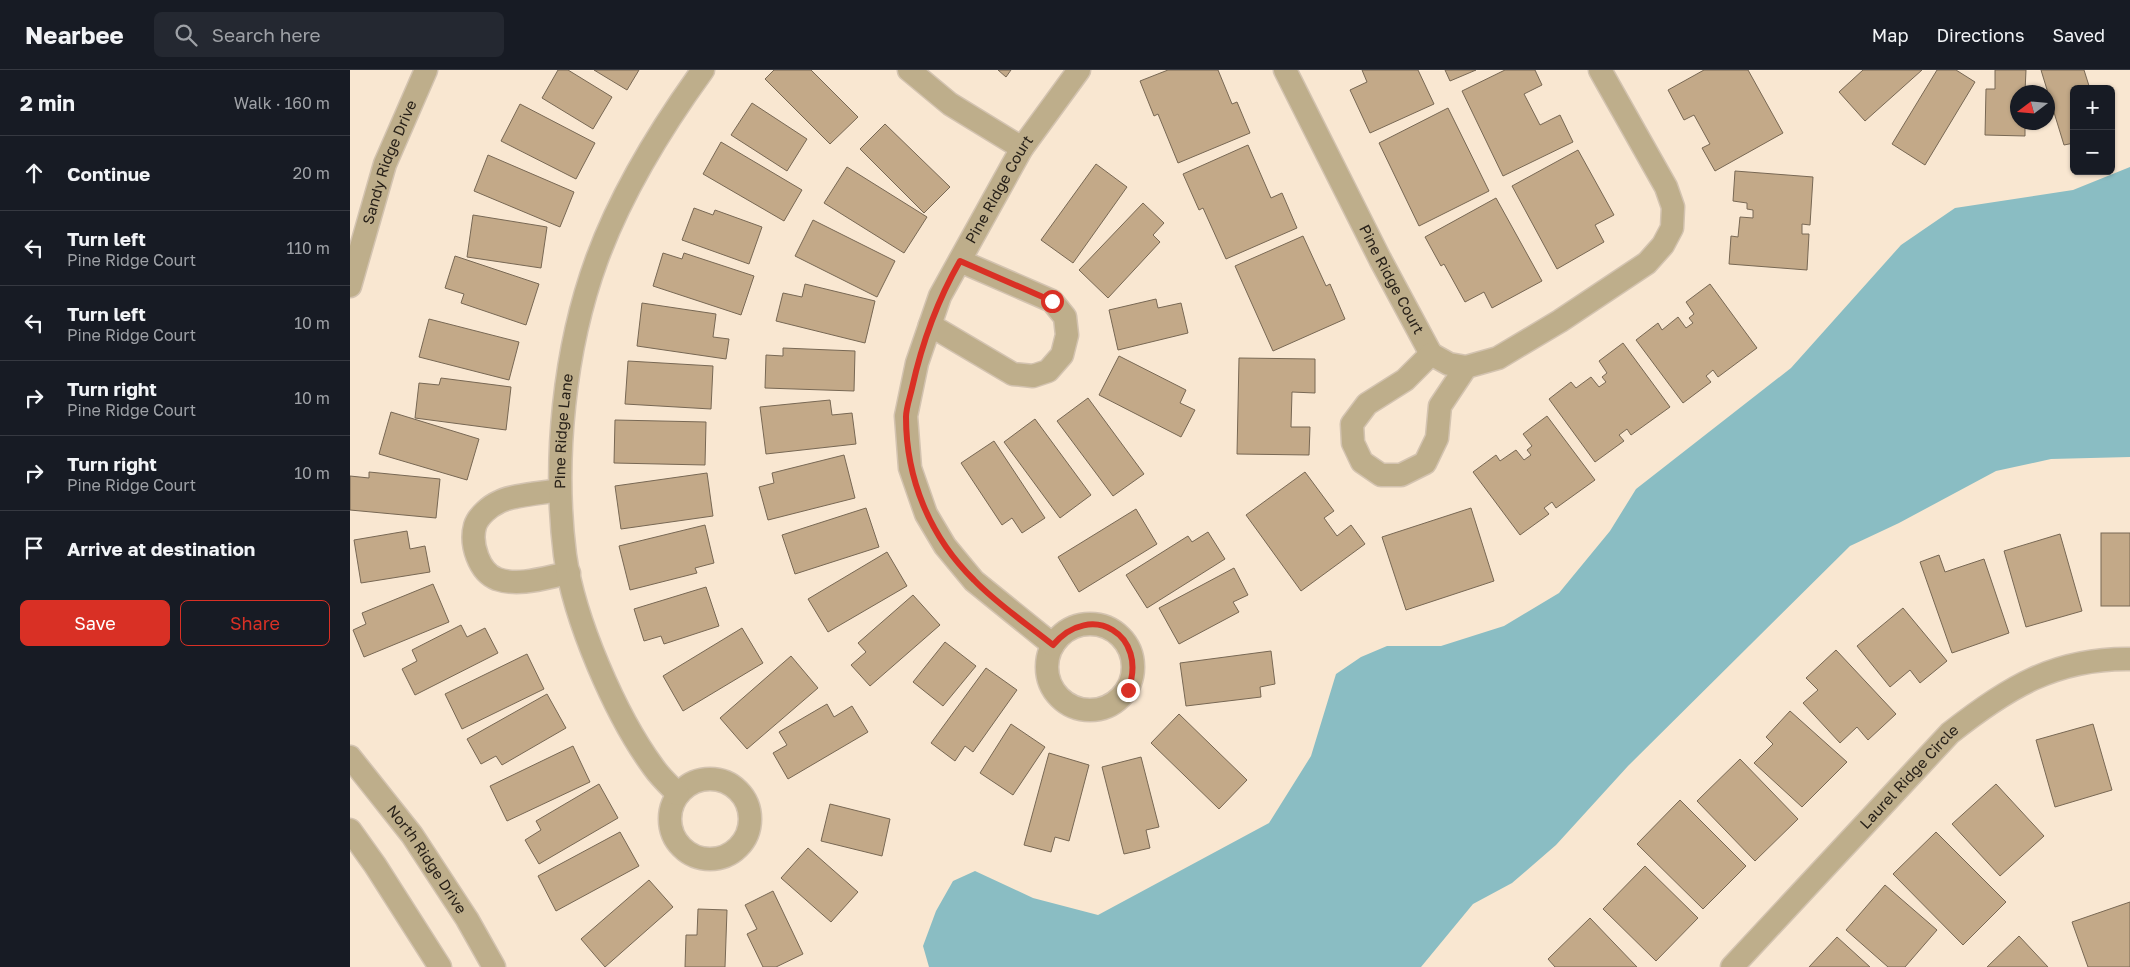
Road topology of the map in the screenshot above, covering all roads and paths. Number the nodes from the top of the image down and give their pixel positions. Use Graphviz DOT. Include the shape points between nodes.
graph roads {
  1 [pos="426,70"];
  2 [pos="703,70"];
  3 [pos="909,70"];
  4 [pos="1079,70"];
  5 [pos="1285,70"];
  6 [pos="1600,70"];
  7 [pos="1022,148"];
  8 [pos="960,261"];
  9 [pos="350,286"];
  10 [pos="930,325"];
  11 [pos="1431,354"];
  12 [pos="1466,367"];
  13 [pos="559,490"];
  14 [pos="570,573"];
  15 [pos="1053,645"];
  16 [pos="2130,659"];
  17 [pos="350,757"];
  18 [pos="678,794"];
  19 [pos="350,830"];
  20 [pos="440,967"];
  21 [pos="494,967"];
  22 [pos="1732,967"];
  1 -- 9 [label="street, Sandy Ridge Drive" via="385,164"];
  2 -- 13 [label="street, Pine Ridge Lane" via="628,187 597,259 564,396"];
  3 -- 7 [label="street" via="950,104"];
  4 -- 7 [label="street, Pine Ridge Court"];
  5 -- 11 [label="street, Pine Ridge Court"];
  6 -- 12 [label="street" via="1666,187 1672,207 1672,228 1663,245 1647,263 1498,358"];
  7 -- 8 [label="street, Pine Ridge Court"];
  8 -- 10 [label="street, Pine Ridge Court" via="940,296"];
  8 -- 10 [label="street" via="1052,301 1064,317 1067,335 1062,355 1048,371 1033,376 1013,374"];
  10 -- 15 [label="street, Pine Ridge Court" via="917,363 906,416 910,468 926,514 945,546 974,581"];
  11 -- 12 [label="street" via="1449,364"];
  11 -- 12 [label="street" via="1405,380 1367,404 1352,424 1352,443 1362,462 1381,475 1401,475 1425,463 1436,438 1440,406"];
  13 -- 14 [label="street, Pine Ridge Lane" via="565,556"];
  13 -- 14 [label="street" via="500,501 484,513 475,526 474,547 482,566 495,579 515,583"];
  14 -- 18 [label="street, Pine Ridge Lane" via="581,617 606,684 654,769"];
  16 -- 22 [label="street, Laurel Ridge Circle" via="2100,659 2044,672 1986,704 1950,733"];
  17 -- 21 [label="street, North Ridge Drive" via="412,835"];
  19 -- 20 [label="street"];
}
